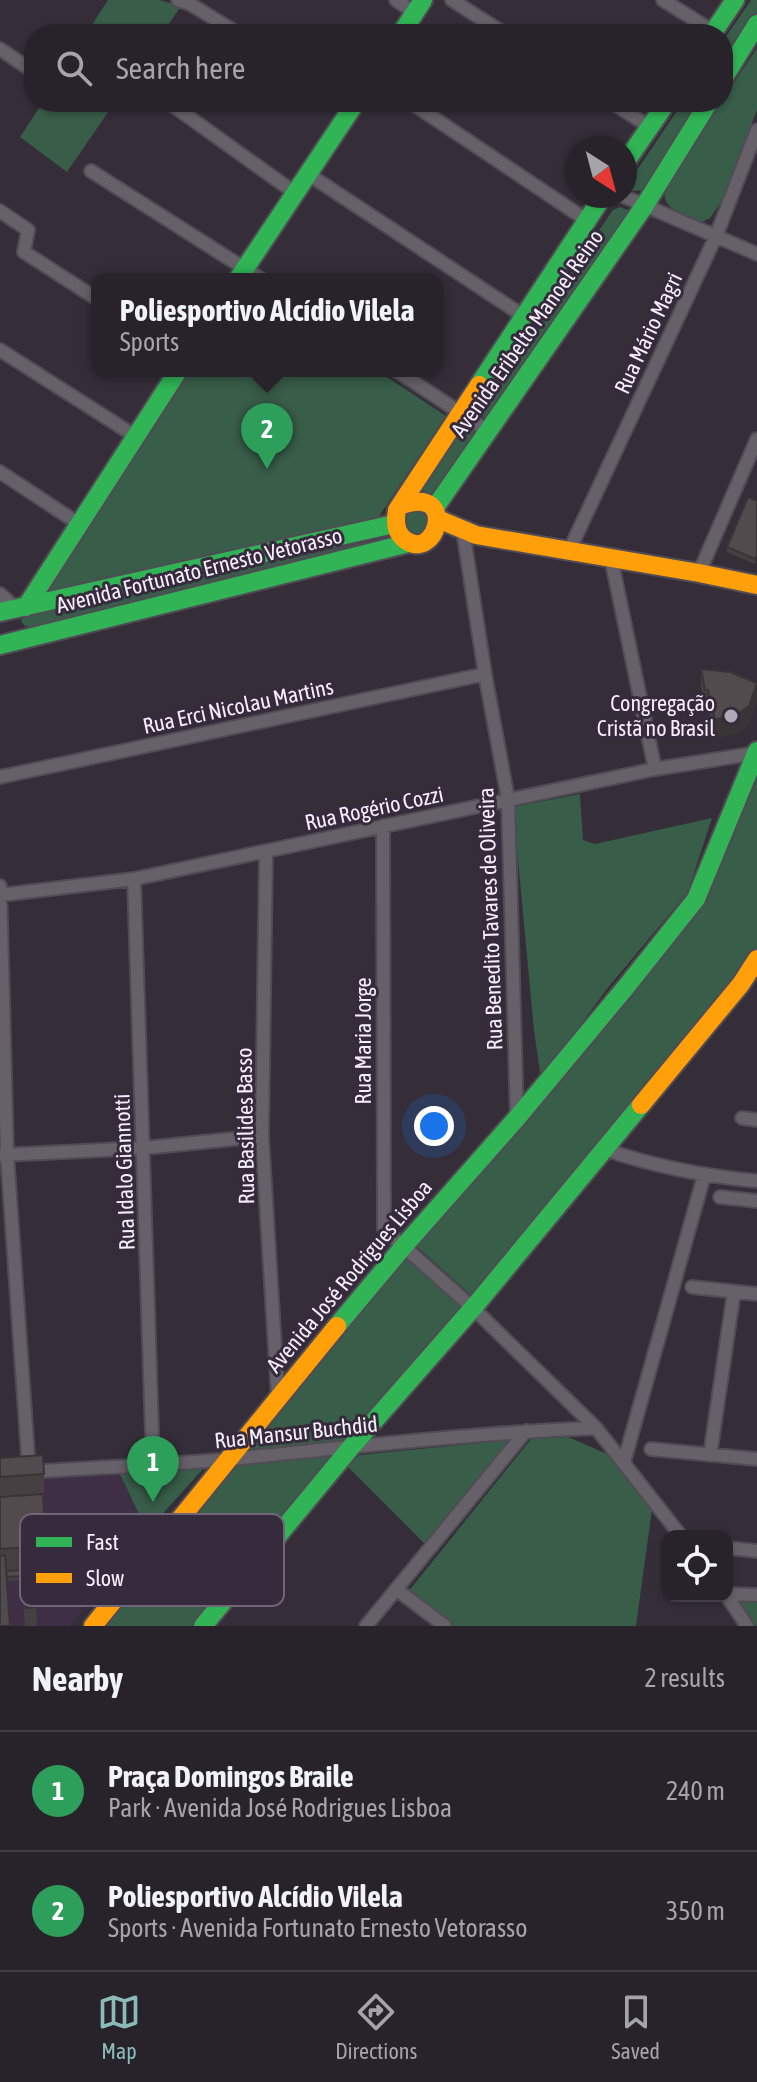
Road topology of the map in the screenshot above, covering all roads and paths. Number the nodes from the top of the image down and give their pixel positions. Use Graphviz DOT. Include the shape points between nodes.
graph roads {
  1 [pos="178,0"];
  2 [pos="396,0"];
  3 [pos="452,0"];
  4 [pos="663,0"];
  5 [pos="735,0"];
  6 [pos="419,6"];
  7 [pos="223,24"];
  8 [pos="407,24"];
  9 [pos="489,24"];
  10 [pos="699,24"];
  11 [pos="719,24"];
  12 [pos="757,24"];
  13 [pos="0,49"];
  14 [pos="733,63"];
  15 [pos="24,65"];
  16 [pos="182,112"];
  17 [pos="347,112"];
  18 [pos="425,112"];
  19 [pos="627,112"];
  20 [pos="660,112"];
  21 [pos="703,112"];
  22 [pos="650,127"];
  23 [pos="757,130"];
  24 [pos="637,146"];
  25 [pos="91,171"];
  26 [pos="308,174"];
  27 [pos="295,193"];
  28 [pos="637,202"];
  29 [pos="645,205"];
  30 [pos="596,208"];
  31 [pos="0,211"];
  32 [pos="588,221"];
  33 [pos="716,236"];
  34 [pos="757,254"];
  35 [pos="245,273"];
  36 [pos="249,273"];
  37 [pos="91,295"];
  38 [pos="525,317"];
  39 [pos="0,350"];
  40 [pos="174,377"];
  41 [pos="406,377"];
  42 [pos="461,414"];
  43 [pos="488,431"];
  44 [pos="135,436"];
  45 [pos="757,439"];
  46 [pos="0,472"];
  47 [pos="402,505"];
  48 [pos="436,514"];
  49 [pos="79,524"];
  50 [pos="394,524"];
  51 [pos="467,534"];
  52 [pos="417,542"];
  53 [pos="569,551"];
  54 [pos="611,558"];
  55 [pos="699,573"];
  56 [pos="46,575"];
  57 [pos="757,585"];
  58 [pos="64,599"];
  59 [pos="2,606"];
  60 [pos="26,607"];
  61 [pos="0,645"];
  62 [pos="485,674"];
  63 [pos="757,752"];
  64 [pos="655,769"];
  65 [pos="0,777"];
  66 [pos="508,799"];
  67 [pos="383,826"];
  68 [pos="266,852"];
  69 [pos="134,879"];
  70 [pos="0,886"];
  71 [pos="0,895"];
  72 [pos="757,959"];
  73 [pos="517,1118"];
  74 [pos="742,1118"];
  75 [pos="757,1120"];
  76 [pos="262,1136"];
  77 [pos="144,1148"];
  78 [pos="604,1149"];
  79 [pos="4,1155"];
  80 [pos="704,1176"];
  81 [pos="757,1181"];
  82 [pos="720,1197"];
  83 [pos="757,1201"];
  84 [pos="404,1246"];
  85 [pos="692,1287"];
  86 [pos="734,1292"];
  87 [pos="757,1294"];
  88 [pos="473,1308"];
  89 [pos="278,1398"];
  90 [pos="367,1428"];
  91 [pos="596,1428"];
  92 [pos="526,1431"];
  93 [pos="380,1443"];
  94 [pos="352,1446"];
  95 [pos="651,1449"];
  96 [pos="710,1455"];
  97 [pos="228,1459"];
  98 [pos="757,1459"];
  99 [pos="624,1462"];
  100 [pos="153,1464"];
  101 [pos="29,1472"];
  102 [pos="0,1474"];
  103 [pos="184,1514"];
  104 [pos="284,1528"];
  105 [pos="676,1530"];
  106 [pos="733,1549"];
  107 [pos="757,1551"];
  108 [pos="396,1589"];
  109 [pos="733,1595"];
  110 [pos="757,1595"];
  111 [pos="732,1602"];
  112 [pos="109,1606"];
  113 [pos="220,1606"];
  114 [pos="93,1626"];
  115 [pos="203,1626"];
  116 [pos="366,1626"];
  117 [pos="445,1626"];
  118 [pos="747,1626"];
  1 -- 7 [label="street"];
  2 -- 6 [label="street"];
  3 -- 9 [label="street"];
  4 -- 10 [label="street"];
  5 -- 11 [label="main road"];
  6 -- 8 [label="main road"];
  12 -- 14 [label="main road"];
  13 -- 15 [label="street"];
  16 -- 27 [label="street"];
  17 -- 26 [label="main road"];
  18 -- 32 [label="street"];
  19 -- 22 [label="street"];
  20 -- 22 [label="main road"];
  21 -- 29 [label="main road, Avenida Eribelto Manoel Reino"];
  22 -- 24 [label="main road"];
  23 -- 33 [label="street, Rua Mário Magri"];
  25 -- 35 [label="street"];
  26 -- 27 [label="main road"];
  26 -- 38 [label="street"];
  27 -- 36 [label="main road"];
  28 -- 29 [label="street"];
  29 -- 33 [label="street"];
  29 -- 43 [label="main road, Avenida Eribelto Manoel Reino"];
  30 -- 32 [label="main road, Avenida Eribelto Manoel Reino"];
  31 -- 37 [label="street" via="28,230 24,252"];
  32 -- 38 [label="main road, Avenida Eribelto Manoel Reino"];
  33 -- 34 [label="street"];
  33 -- 53 [label="street, Rua Mário Magri"];
  38 -- 42 [label="main road, Avenida Eribelto Manoel Reino"];
  39 -- 44 [label="street"];
  40 -- 44 [label="main road"];
  41 -- 42 [label="street"];
  42 -- 43 [label="street"];
  42 -- 47 [label="main road, Avenida Eribelto Manoel Reino"];
  43 -- 48 [label="main road, Avenida Eribelto Manoel Reino"];
  44 -- 49 [label="main road"];
  45 -- 55 [label="street"];
  46 -- 49 [label="street"];
  47 -- 48 [label="main road" via="419,500"];
  47 -- 50 [label="main road"];
  48 -- 51 [label="main road, Avenida Fortunato Ernesto Vetorasso"];
  48 -- 52 [label="main road" via="432,536"];
  49 -- 56 [label="main road"];
  50 -- 52 [label="main road" via="402,538"];
  50 -- 58 [label="main road, Avenida Fortunato Ernesto Vetorasso"];
  51 -- 52 [label="main road, Avenida Fortunato Ernesto Vetorasso"];
  51 -- 53 [label="main road, Avenida Fortunato Ernesto Vetorasso"];
  51 -- 62 [label="street, Rua Benedito Tavares de Oliveira"];
  52 -- 61 [label="main road, Avenida Fortunato Ernesto Vetorasso"];
  53 -- 54 [label="main road, Avenida Fortunato Ernesto Vetorasso"];
  54 -- 55 [label="main road, Avenida Fortunato Ernesto Vetorasso"];
  54 -- 64 [label="street"];
  55 -- 57 [label="main road, Avenida Fortunato Ernesto Vetorasso"];
  56 -- 58 [label="main road" via="50,592"];
  56 -- 60 [label="main road"];
  58 -- 60 [label="main road, Avenida Fortunato Ernesto Vetorasso"];
  59 -- 60 [label="main road, Avenida Fortunato Ernesto Vetorasso"];
  62 -- 65 [label="street, Rua Erci Nicolau Martins"];
  62 -- 66 [label="street, Rua Benedito Tavares de Oliveira"];
  63 -- 64 [label="street, Rua Rogério Cozzi"];
  63 -- 73 [label="main road, Avenida José Rodrigues Lisboa" via="696,899"];
  64 -- 66 [label="street, Rua Rogério Cozzi"];
  66 -- 67 [label="street, Rua Rogério Cozzi"];
  66 -- 73 [label="street, Rua Benedito Tavares de Oliveira"];
  67 -- 68 [label="street, Rua Rogério Cozzi"];
  67 -- 84 [label="street, Rua Maria Jorge" via="384,1229"];
  68 -- 69 [label="street, Rua Rogério Cozzi"];
  68 -- 76 [label="street, Rua Basilides Basso"];
  69 -- 71 [label="street, Rua Rogério Cozzi"];
  69 -- 77 [label="street, Rua Idalo Giannotti"];
  70 -- 71 [label="street"];
  71 -- 79 [label="street"];
  72 -- 78 [label="main road"];
  73 -- 84 [label="main road, Avenida José Rodrigues Lisboa"];
  74 -- 75 [label="street"];
  76 -- 77 [label="street"];
  76 -- 89 [label="street, Rua Basilides Basso"];
  77 -- 79 [label="street"];
  77 -- 100 [label="street, Rua Idalo Giannotti"];
  78 -- 80 [label="street"];
  78 -- 88 [label="main road"];
  79 -- 101 [label="street"];
  80 -- 81 [label="street"];
  80 -- 99 [label="street"];
  82 -- 83 [label="street"];
  84 -- 88 [label="street, Rua Maria Jorge"];
  84 -- 89 [label="main road, Avenida José Rodrigues Lisboa"];
  85 -- 86 [label="street"];
  86 -- 87 [label="street"];
  86 -- 96 [label="street"];
  88 -- 90 [label="main road"];
  88 -- 91 [label="street, Rua Maria Jorge"];
  89 -- 97 [label="main road, Avenida José Rodrigues Lisboa"];
  90 -- 93 [label="main road" via="371,1441"];
  90 -- 94 [label="main road"];
  91 -- 92 [label="street, Rua Mansur Buchdid"];
  91 -- 99 [label="street, Rua Maria Jorge"];
  92 -- 93 [label="street, Rua Mansur Buchdid"];
  92 -- 108 [label="street"];
  93 -- 94 [label="street, Rua Mansur Buchdid"];
  94 -- 97 [label="street, Rua Mansur Buchdid"];
  94 -- 104 [label="main road"];
  95 -- 96 [label="street"];
  96 -- 98 [label="street"];
  97 -- 100 [label="street, Rua Mansur Buchdid"];
  97 -- 103 [label="main road, Avenida José Rodrigues Lisboa"];
  99 -- 105 [label="street, Rua Maria Jorge"];
  100 -- 101 [label="street, Rua Mansur Buchdid"];
  101 -- 102 [label="street, Rua Mansur Buchdid"];
  106 -- 107 [label="street"];
  108 -- 116 [label="street"];
  108 -- 117 [label="street"];
  109 -- 110 [label="street"];
  111 -- 118 [label="street"];
  112 -- 114 [label="main road, Avenida José Rodrigues Lisboa"];
  113 -- 115 [label="main road"];
}
